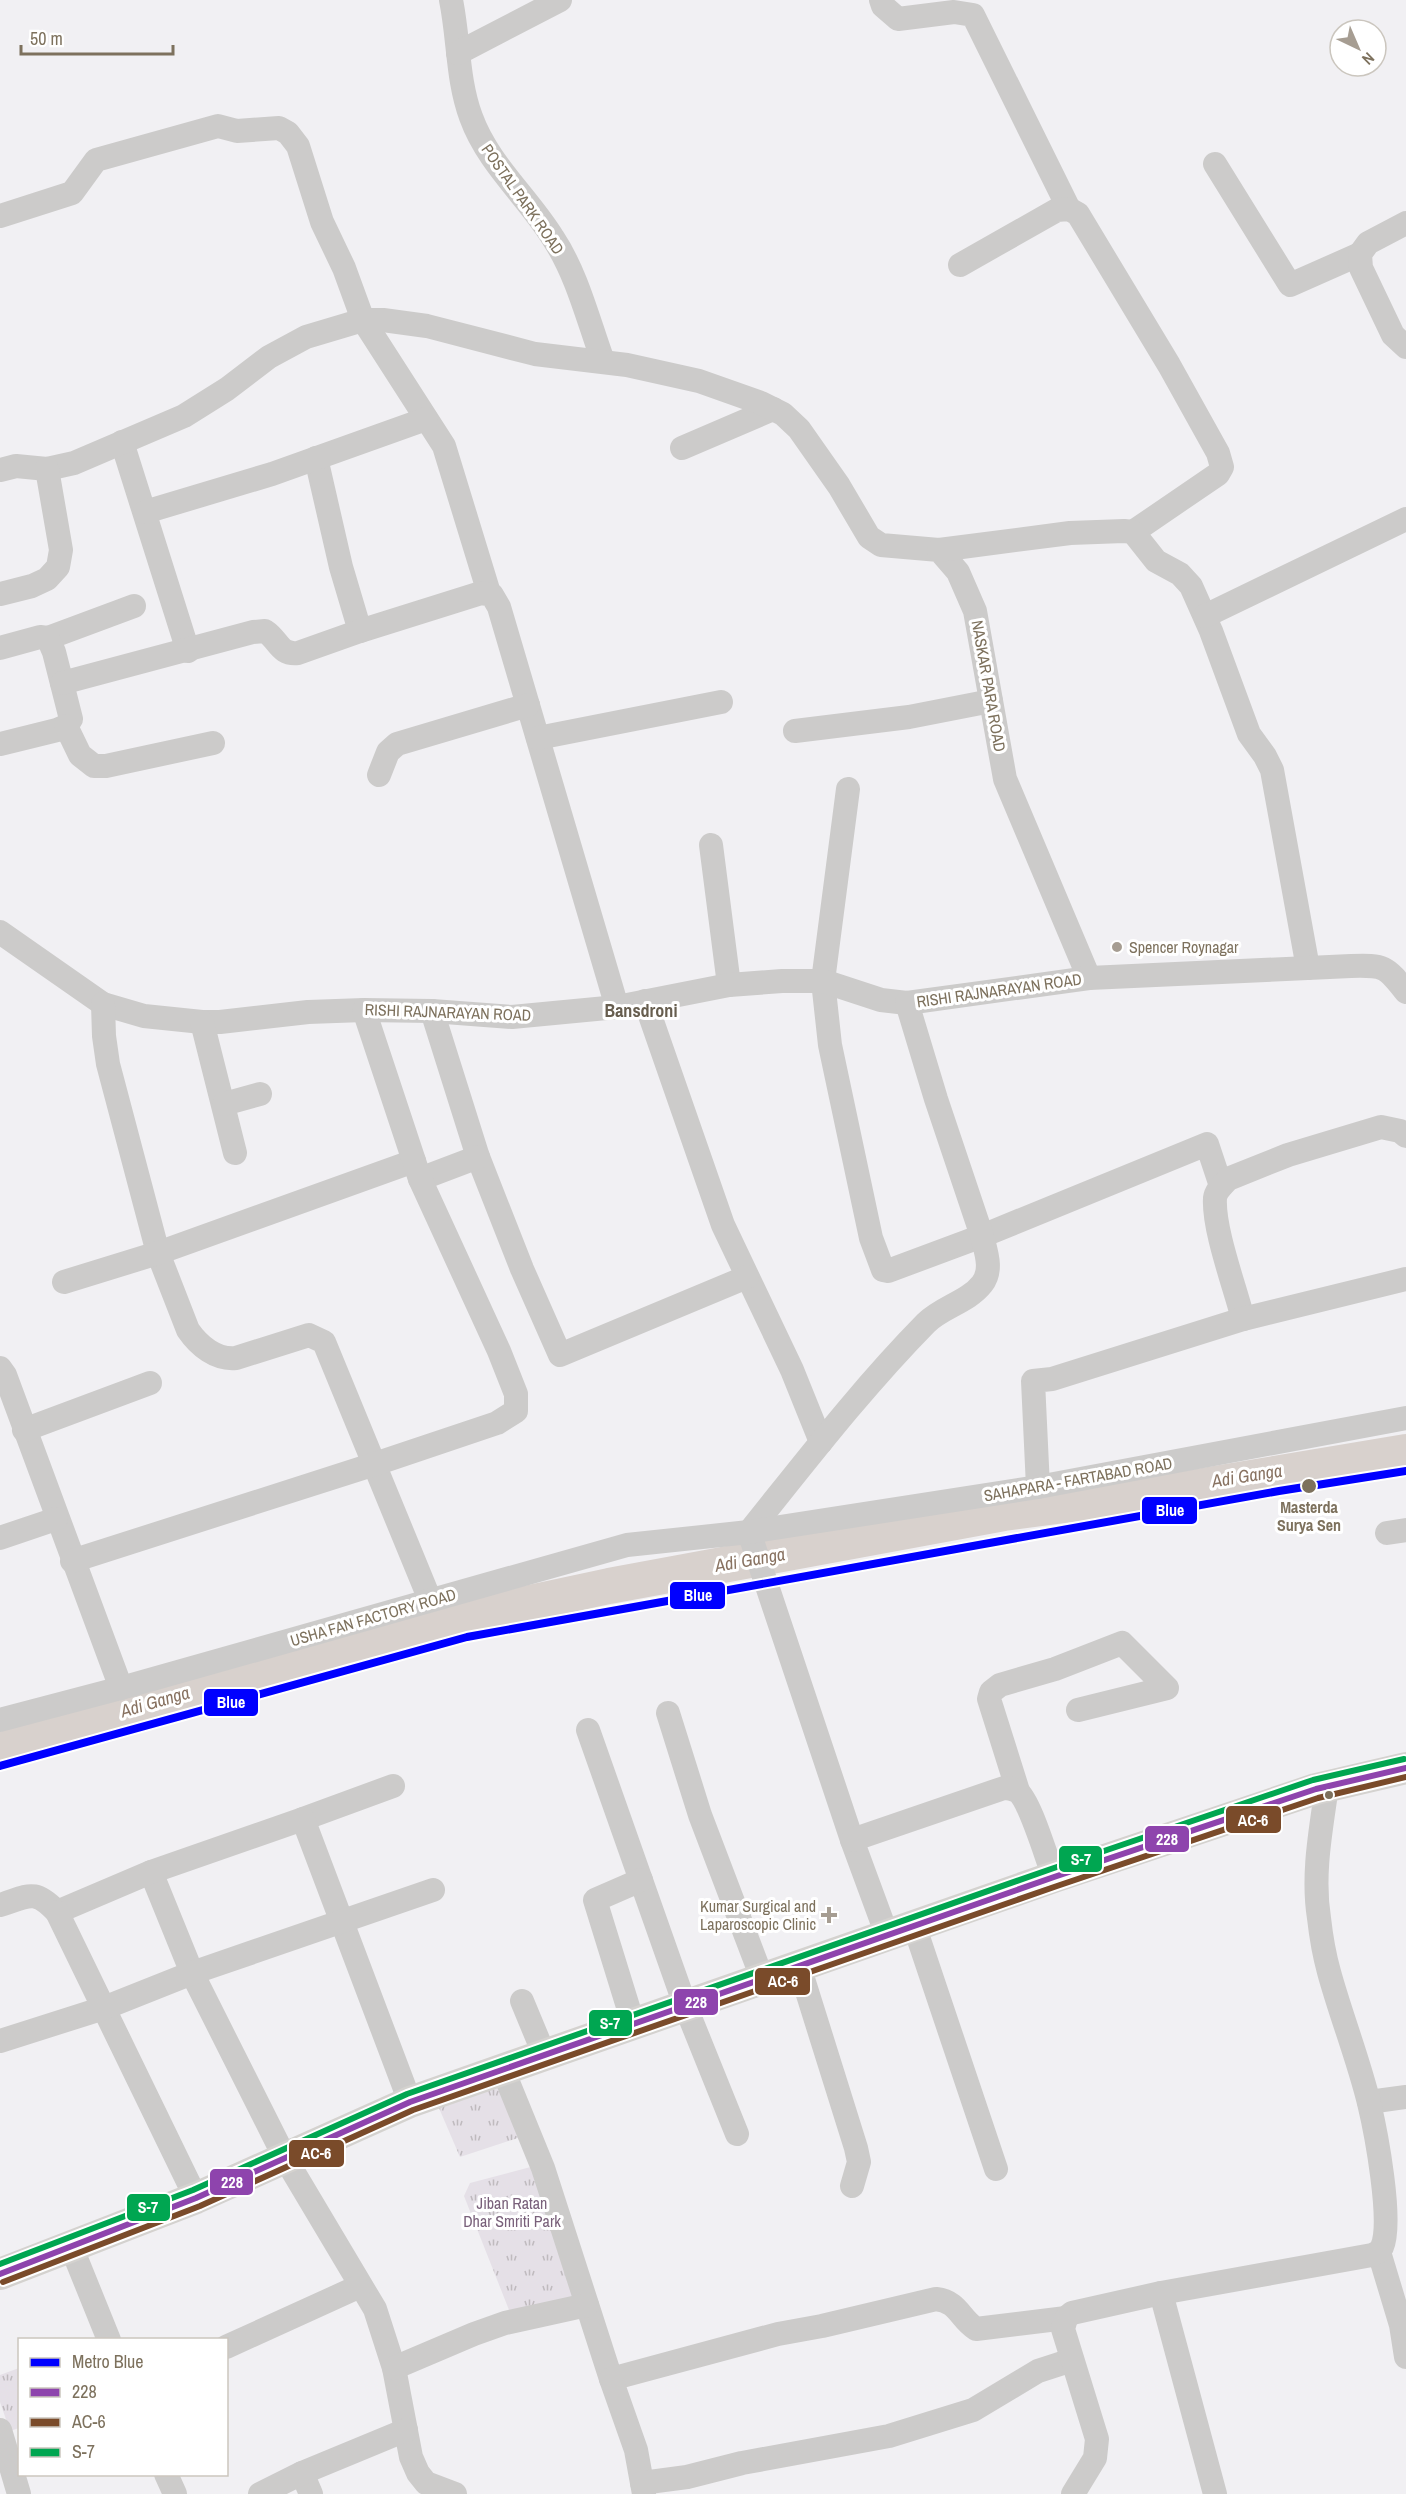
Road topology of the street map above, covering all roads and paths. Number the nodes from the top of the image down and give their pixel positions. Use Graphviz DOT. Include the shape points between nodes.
graph roads {
  1 [pos="451,0"];
  2 [pos="560,0"];
  3 [pos="881,0"];
  4 [pos="458,52"];
  5 [pos="1215,164"];
  6 [pos="1069,209"];
  7 [pos="0,216"];
  8 [pos="1406,223"];
  9 [pos="1360,254"];
  10 [pos="960,265"];
  11 [pos="363,320"];
  12 [pos="1406,347"];
  13 [pos="603,361"];
  14 [pos="773,409"];
  15 [pos="426,419"];
  16 [pos="122,442"];
  17 [pos="682,448"];
  18 [pos="316,458"];
  19 [pos="47,469"];
  20 [pos="0,470"];
  21 [pos="145,512"];
  22 [pos="1406,519"];
  23 [pos="1134,532"];
  24 [pos="939,550"];
  25 [pos="489,593"];
  26 [pos="0,594"];
  27 [pos="134,606"];
  28 [pos="1205,616"];
  29 [pos="360,630"];
  30 [pos="48,638"];
  31 [pos="0,648"];
  32 [pos="188,651"];
  33 [pos="62,683"];
  34 [pos="991,701"];
  35 [pos="721,702"];
  36 [pos="528,705"];
  37 [pos="66,726"];
  38 [pos="795,730"];
  39 [pos="538,738"];
  40 [pos="213,743"];
  41 [pos="0,744"];
  42 [pos="379,775"];
  43 [pos="848,789"];
  44 [pos="711,845"];
  45 [pos="0,932"];
  46 [pos="1308,968"];
  47 [pos="1398,970"];
  48 [pos="1089,978"];
  49 [pos="823,981"];
  50 [pos="729,985"];
  51 [pos="1406,992"];
  52 [pos="645,1001"];
  53 [pos="907,1003"];
  54 [pos="104,1004"];
  55 [pos="617,1007"];
  56 [pos="364,1010"];
  57 [pos="432,1011"];
  58 [pos="202,1022"];
  59 [pos="260,1094"];
  60 [pos="224,1104"];
  61 [pos="1406,1136"];
  62 [pos="235,1153"];
  63 [pos="478,1156"];
  64 [pos="417,1170"];
  65 [pos="1221,1186"];
  66 [pos="982,1236"];
  67 [pos="158,1253"];
  68 [pos="747,1277"];
  69 [pos="1406,1279"];
  70 [pos="64,1282"];
  71 [pos="1243,1318"];
  72 [pos="0,1368"];
  73 [pos="150,1383"];
  74 [pos="1406,1418"];
  75 [pos="24,1430"];
  76 [pos="821,1442"];
  77 [pos="375,1464"];
  78 [pos="1038,1487"];
  79 [pos="56,1519"];
  80 [pos="749,1532"];
  81 [pos="0,1538"];
  82 [pos="72,1561"];
  83 [pos="430,1600"];
  84 [pos="121,1688"];
  85 [pos="1078,1710"];
  86 [pos="668,1713"];
  87 [pos="0,1720"];
  88 [pos="588,1730"];
  89 [pos="1406,1768"];
  90 [pos="393,1786"];
  91 [pos="1327,1786"];
  92 [pos="1018,1791"];
  93 [pos="303,1819"];
  94 [pos="852,1840"];
  95 [pos="151,1872"];
  96 [pos="1054,1877"];
  97 [pos="641,1880"];
  98 [pos="433,1890"];
  99 [pos="0,1905"];
  100 [pos="57,1912"];
  101 [pos="342,1922"];
  102 [pos="901,1930"];
  103 [pos="799,1966"];
  104 [pos="192,1973"];
  105 [pos="762,1978"];
  106 [pos="522,2001"];
  107 [pos="685,2005"];
  108 [pos="104,2008"];
  109 [pos="633,2023"];
  110 [pos="0,2041"];
  111 [pos="544,2054"];
  112 [pos="503,2070"];
  113 [pos="1406,2097"];
  114 [pos="410,2102"];
  115 [pos="1369,2102"];
  116 [pos="737,2134"];
  117 [pos="285,2158"];
  118 [pos="996,2169"];
  119 [pos="852,2186"];
  120 [pos="196,2198"];
  121 [pos="71,2246"];
  122 [pos="1379,2252"];
  123 [pos="0,2274"];
  124 [pos="360,2286"];
  125 [pos="1161,2293"];
  126 [pos="587,2305"];
  127 [pos="1066,2318"];
  128 [pos="108,2338"];
  129 [pos="228,2346"];
  130 [pos="1406,2357"];
  131 [pos="1072,2360"];
  132 [pos="394,2368"];
  133 [pos="611,2379"];
  134 [pos="0,2430"];
  135 [pos="406,2430"];
  136 [pos="166,2476"];
  137 [pos="306,2483"];
  138 [pos="643,2489"];
  139 [pos="19,2494"];
  140 [pos="175,2494"];
  141 [pos="260,2494"];
  142 [pos="455,2494"];
  143 [pos="1073,2494"];
  144 [pos="1215,2494"];
  1 -- 4 [label="street, POSTAL PARK ROAD"];
  2 -- 4 [label="street"];
  3 -- 6 [label="street" via="898,19 954,12 973,15"];
  4 -- 13 [label="street, POSTAL PARK ROAD" via="471,118 500,170 562,252"];
  5 -- 9 [label="street" via="1290,285"];
  6 -- 10 [label="street" via="1057,210"];
  6 -- 23 [label="street" via="1078,214 1169,365 1222,466 1218,474"];
  7 -- 11 [label="street" via="72,193 96,160 218,126 237,131 279,128 298,146 322,222"];
  8 -- 9 [label="street" via="1368,243"];
  9 -- 12 [label="street" via="1361,268 1393,335"];
  11 -- 13 [label="street" via="426,326 535,354"];
  11 -- 15 [label="street"];
  11 -- 16 [label="street" via="306,337 269,357 184,416"];
  13 -- 14 [label="street" via="699,381"];
  14 -- 17 [label="street"];
  14 -- 24 [label="street" via="799,429 869,537 881,545"];
  15 -- 18 [label="street"];
  15 -- 25 [label="street" via="444,446"];
  16 -- 19 [label="street" via="74,463"];
  16 -- 21 [label="street"];
  18 -- 21 [label="street"];
  18 -- 29 [label="street"];
  19 -- 20 [label="street" via="16,466"];
  19 -- 26 [label="street" via="61,550 58,567 47,579"];
  21 -- 32 [label="street"];
  22 -- 28 [label="street"];
  23 -- 24 [label="street" via="1070,533"];
  23 -- 28 [label="street" via="1155,561 1180,574 1191,585"];
  24 -- 34 [label="street, NASKAR PARA ROAD" via="958,572 975,611"];
  25 -- 29 [label="street"];
  25 -- 36 [label="street" via="499,607"];
  27 -- 30 [label="street"];
  28 -- 46 [label="street" via="1249,734 1272,770"];
  29 -- 32 [label="street" via="298,653 280,650 265,631"];
  30 -- 31 [label="street"];
  30 -- 33 [label="street"];
  32 -- 33 [label="street"];
  33 -- 37 [label="street" via="71,719"];
  34 -- 38 [label="street" via="909,717"];
  34 -- 48 [label="street, NASKAR PARA ROAD" via="1005,779"];
  35 -- 39 [label="street"];
  36 -- 39 [label="street"];
  36 -- 42 [label="street" via="397,744 388,752"];
  37 -- 40 [label="street" via="80,755 94,766"];
  37 -- 41 [label="street"];
  39 -- 55 [label="street"];
  43 -- 49 [label="street"];
  44 -- 50 [label="street"];
  45 -- 54 [label="street, RISHI RAJNARAYAN ROAD"];
  46 -- 47 [label="street, RISHI RAJNARAYAN ROAD" via="1371,966"];
  46 -- 48 [label="street, RISHI RAJNARAYAN ROAD"];
  47 -- 51 [label="street, RISHI RAJNARAYAN ROAD"];
  48 -- 53 [label="street, RISHI RAJNARAYAN ROAD"];
  49 -- 50 [label="street, RISHI RAJNARAYAN ROAD"];
  49 -- 53 [label="street, RISHI RAJNARAYAN ROAD" via="881,1000"];
  49 -- 66 [label="street" via="830,1045 871,1238 883,1270"];
  50 -- 52 [label="street, RISHI RAJNARAYAN ROAD"];
  52 -- 55 [label="street, RISHI RAJNARAYAN ROAD"];
  52 -- 68 [label="street" via="723,1225"];
  53 -- 66 [label="street"];
  54 -- 58 [label="street, RISHI RAJNARAYAN ROAD" via="144,1016"];
  54 -- 67 [label="street" via="108,1064"];
  55 -- 57 [label="street, RISHI RAJNARAYAN ROAD" via="512,1017"];
  56 -- 57 [label="street, RISHI RAJNARAYAN ROAD"];
  56 -- 58 [label="street, RISHI RAJNARAYAN ROAD"];
  56 -- 64 [label="street"];
  57 -- 63 [label="street"];
  58 -- 60 [label="street"];
  59 -- 60 [label="street"];
  60 -- 62 [label="street"];
  61 -- 65 [label="street" via="1381,1127 1288,1155 1228,1179"];
  63 -- 64 [label="street"];
  63 -- 68 [label="street" via="560,1355"];
  64 -- 67 [label="street"];
  64 -- 77 [label="street" via="499,1351 518,1403 516,1411 497,1423"];
  65 -- 66 [label="street" via="1207,1144"];
  65 -- 71 [label="street" via="1215,1196 1217,1221"];
  66 -- 76 [label="street" via="988,1266 982,1284 928,1321"];
  67 -- 70 [label="street"];
  67 -- 77 [label="street" via="188,1330 216,1357 236,1358 309,1335 324,1342"];
  68 -- 76 [label="street" via="792,1370"];
  69 -- 71 [label="street"];
  71 -- 78 [label="street" via="1033,1381"];
  72 -- 75 [label="street"];
  73 -- 75 [label="street"];
  74 -- 78 [label="street, SAHAPARA - FARTABAD ROAD"];
  75 -- 79 [label="street"];
  76 -- 80 [label="street"];
  77 -- 82 [label="street"];
  77 -- 83 [label="street"];
  78 -- 80 [label="street, SAHAPARA - FARTABAD ROAD"];
  79 -- 81 [label="street"];
  79 -- 82 [label="street"];
  80 -- 83 [label="street, USHA FAN FACTORY ROAD" via="627,1545"];
  80 -- 94 [label="street"];
  82 -- 84 [label="street"];
  83 -- 84 [label="street, USHA FAN FACTORY ROAD"];
  84 -- 87 [label="street, USHA FAN FACTORY ROAD"];
  85 -- 92 [label="street" via="1167,1688 1122,1643 1000,1685 989,1699"];
  86 -- 105 [label="street" via="700,1815"];
  88 -- 97 [label="street"];
  89 -- 91 [label="main road"];
  90 -- 93 [label="street"];
  91 -- 96 [label="main road"];
  91 -- 115 [label="street" via="1317,1858 1318,1916 1329,1971"];
  92 -- 94 [label="street" via="1004,1788"];
  92 -- 96 [label="street" via="1027,1804"];
  93 -- 95 [label="street"];
  93 -- 101 [label="street"];
  94 -- 102 [label="street"];
  95 -- 100 [label="street"];
  95 -- 104 [label="street"];
  96 -- 102 [label="main road"];
  97 -- 107 [label="street"];
  97 -- 109 [label="street" via="595,1899"];
  98 -- 101 [label="street"];
  99 -- 100 [label="street" via="35,1895 44,1898"];
  100 -- 108 [label="street"];
  101 -- 104 [label="street"];
  101 -- 114 [label="street"];
  102 -- 103 [label="main road"];
  102 -- 118 [label="street"];
  103 -- 105 [label="main road"];
  103 -- 119 [label="street" via="856,2148 859,2162"];
  104 -- 108 [label="street"];
  104 -- 117 [label="street"];
  105 -- 107 [label="main road"];
  106 -- 111 [label="street"];
  107 -- 109 [label="main road"];
  107 -- 116 [label="street"];
  108 -- 110 [label="street"];
  108 -- 120 [label="street"];
  109 -- 111 [label="main road"];
  111 -- 112 [label="main road"];
  112 -- 114 [label="main road"];
  112 -- 126 [label="street" via="543,2168"];
  113 -- 115 [label="street"];
  114 -- 117 [label="main road"];
  115 -- 122 [label="street" via="1385,2204 1386,2228"];
  117 -- 120 [label="main road"];
  117 -- 124 [label="street"];
  120 -- 121 [label="main road"];
  121 -- 123 [label="main road"];
  121 -- 128 [label="street"];
  122 -- 125 [label="street"];
  122 -- 130 [label="street" via="1401,2325"];
  124 -- 129 [label="street"];
  124 -- 132 [label="street" via="375,2309"];
  125 -- 127 [label="street" via="1082,2309"];
  125 -- 144 [label="street"];
  126 -- 132 [label="street" via="505,2323"];
  126 -- 133 [label="street"];
  127 -- 131 [label="street" via="1063,2329"];
  127 -- 133 [label="street" via="976,2329 954,2304 936,2299 778,2334"];
  131 -- 138 [label="street" via="1038,2371 973,2410 889,2436 742,2463"];
  131 -- 143 [label="street" via="1097,2439 1095,2458"];
  132 -- 135 [label="street"];
  133 -- 138 [label="street" via="636,2450"];
  134 -- 139 [label="street"];
  135 -- 137 [label="street"];
  135 -- 142 [label="street" via="418,2473 426,2483"];
  136 -- 140 [label="street"];
  137 -- 141 [label="street"];
}
